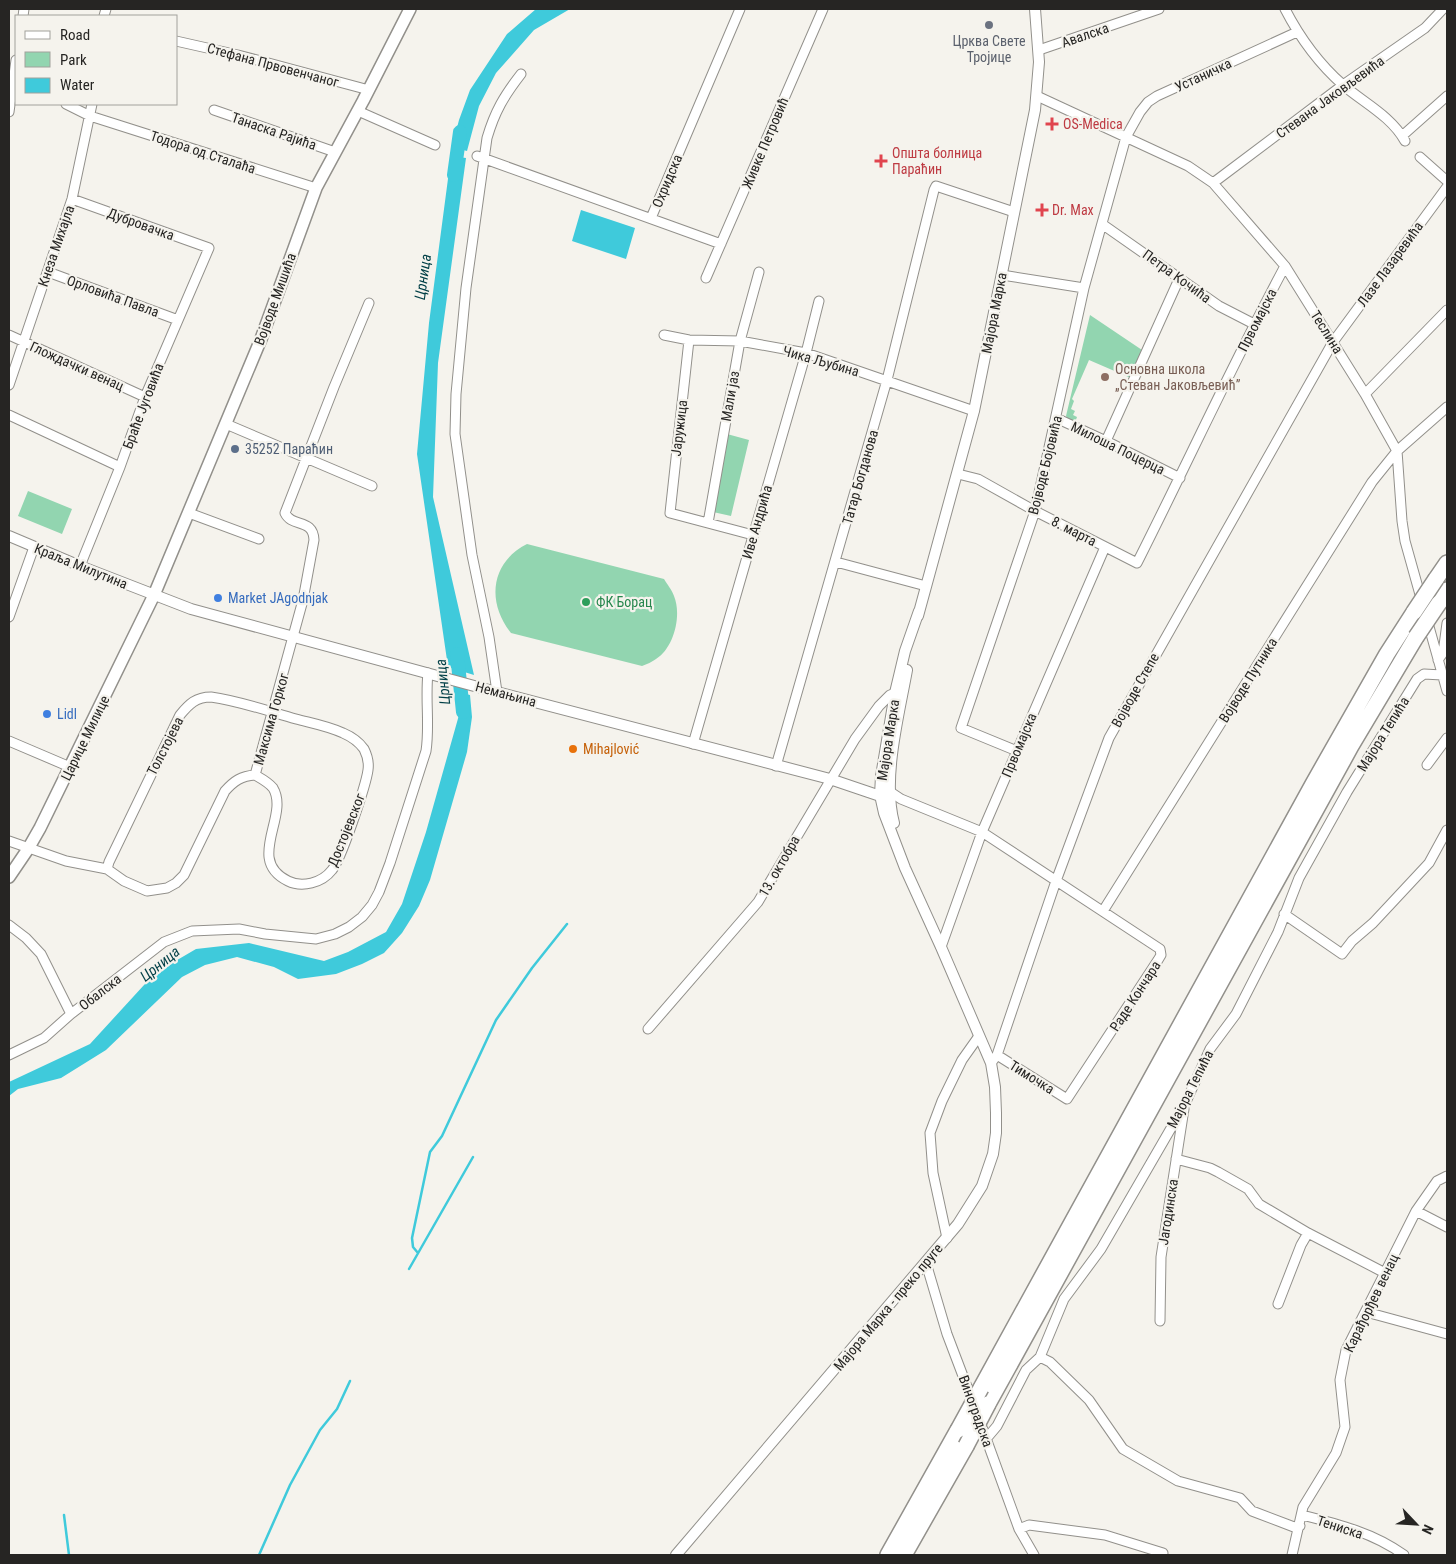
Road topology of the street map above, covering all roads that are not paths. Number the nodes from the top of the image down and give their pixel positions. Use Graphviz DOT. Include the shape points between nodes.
graph roads {
  1 [pos="410,9"];
  2 [pos="740,9"];
  3 [pos="823,9"];
  4 [pos="1035,9"];
  5 [pos="1159,9"];
  6 [pos="1285,9"];
  7 [pos="1443,9"];
  8 [pos="1297,32"];
  9 [pos="178,41"];
  10 [pos="1039,50"];
  11 [pos="15,69"];
  12 [pos="521,74"];
  13 [pos="1344,85"];
  14 [pos="13,86"];
  15 [pos="368,90"];
  16 [pos="1037,96"];
  17 [pos="1447,96"];
  18 [pos="68,105"];
  19 [pos="92,105"];
  20 [pos="214,110"];
  21 [pos="358,111"];
  22 [pos="9,112"];
  23 [pos="90,116"];
  24 [pos="1126,137"];
  25 [pos="435,145"];
  26 [pos="335,152"];
  27 [pos="481,157"];
  28 [pos="1420,157"];
  29 [pos="1447,181"];
  30 [pos="1213,183"];
  31 [pos="1447,187"];
  32 [pos="316,188"];
  33 [pos="72,199"];
  34 [pos="1014,212"];
  35 [pos="651,218"];
  36 [pos="1102,224"];
  37 [pos="721,244"];
  38 [pos="209,248"];
  39 [pos="1285,266"];
  40 [pos="48,272"];
  41 [pos="759,272"];
  42 [pos="1002,275"];
  43 [pos="706,278"];
  44 [pos="1179,279"];
  45 [pos="1084,288"];
  46 [pos="819,301"];
  47 [pos="369,304"];
  48 [pos="1447,310"];
  49 [pos="178,320"];
  50 [pos="1254,324"];
  51 [pos="9,335"];
  52 [pos="664,335"];
  53 [pos="689,340"];
  54 [pos="740,341"];
  55 [pos="23,342"];
  56 [pos="1333,342"];
  57 [pos="806,354"];
  58 [pos="887,380"];
  59 [pos="9,386"];
  60 [pos="1365,394"];
  61 [pos="145,397"];
  62 [pos="1447,407"];
  63 [pos="974,410"];
  64 [pos="9,415"];
  65 [pos="1056,418"];
  66 [pos="226,424"];
  67 [pos="1106,441"];
  68 [pos="1397,451"];
  69 [pos="306,458"];
  70 [pos="120,467"];
  71 [pos="958,474"];
  72 [pos="1180,478"];
  73 [pos="372,486"];
  74 [pos="1034,511"];
  75 [pos="189,512"];
  76 [pos="708,522"];
  77 [pos="753,535"];
  78 [pos="9,536"];
  79 [pos="259,539"];
  80 [pos="1105,546"];
  81 [pos="34,547"];
  82 [pos="836,562"];
  83 [pos="1137,563"];
  84 [pos="1447,563"];
  85 [pos="80,566"];
  86 [pos="926,586"];
  87 [pos="1447,590"];
  88 [pos="154,595"];
  89 [pos="919,611"];
  90 [pos="9,617"];
  91 [pos="1447,623"];
  92 [pos="294,636"];
  93 [pos="1438,660"];
  94 [pos="430,674"];
  95 [pos="1442,675"];
  96 [pos="493,691"];
  97 [pos="1447,691"];
  98 [pos="895,693"];
  99 [pos="273,712"];
  100 [pos="1447,738"];
  101 [pos="9,741"];
  102 [pos="693,744"];
  103 [pos="1017,751"];
  104 [pos="1427,765"];
  105 [pos="776,766"];
  106 [pos="70,767"];
  107 [pos="255,775"];
  108 [pos="830,779"];
  109 [pos="884,793"];
  110 [pos="1447,830"];
  111 [pos="982,832"];
  112 [pos="9,841"];
  113 [pos="28,849"];
  114 [pos="107,869"];
  115 [pos="9,877"];
  116 [pos="1056,881"];
  117 [pos="1103,911"];
  118 [pos="1284,914"];
  119 [pos="9,925"];
  120 [pos="941,947"];
  121 [pos="71,1014"];
  122 [pos="972,1020"];
  123 [pos="648,1029"];
  124 [pos="979,1036"];
  125 [pos="9,1055"];
  126 [pos="994,1059"];
  127 [pos="1068,1099"];
  128 [pos="1185,1104"];
  129 [pos="1176,1159"];
  130 [pos="1447,1176"];
  131 [pos="1416,1211"];
  132 [pos="1447,1227"];
  133 [pos="1308,1233"];
  134 [pos="946,1238"];
  135 [pos="926,1263"];
  136 [pos="1385,1273"];
  137 [pos="1278,1304"];
  138 [pos="1366,1312"];
  139 [pos="1160,1321"];
  140 [pos="1447,1334"];
  141 [pos="1040,1357"];
  142 [pos="986,1439"];
  143 [pos="1302,1515"];
  144 [pos="1300,1526"];
  145 [pos="1018,1529"];
  146 [pos="1163,1553"];
  147 [pos="676,1555"];
  148 [pos="888,1555"];
  149 [pos="904,1555"];
  150 [pos="1034,1555"];
  151 [pos="1292,1555"];
  152 [pos="1404,1555"];
  1 -- 15 [label="main road, Војводе Мишића"];
  2 -- 35 [label="street, Охридска"];
  3 -- 37 [label="street, Живке Петровић"];
  4 -- 10 [label="street, Мајора Марка"];
  5 -- 10 [label="street, Авалска"];
  6 -- 8 [label="street"];
  7 -- 13 [label="street, Стевана Јаковљевића" via="1425,28"];
  8 -- 13 [label="street" via="1318,61"];
  8 -- 24 [label="street, Устаничка" via="1157,96 1140,112"];
  9 -- 15 [label="street, Стефана Првовенчаног"];
  10 -- 16 [label="street, Мајора Марка"];
  11 -- 14 [label="street"];
  12 -- 27 [label="street" via="502,98"];
  13 -- 17 [label="street" via="1379,112 1404,138"];
  13 -- 30 [label="street, Стевана Јаковљевића"];
  14 -- 22 [label="street"];
  15 -- 21 [label="main road, Војводе Мишића"];
  16 -- 24 [label="street, Теслина"];
  16 -- 34 [label="street, Мајора Марка"];
  18 -- 23 [label="street, Тодора од Сталаћа"];
  19 -- 23 [label="street, Кнеза Михајла"];
  20 -- 26 [label="street, Танаска Рајића"];
  21 -- 25 [label="street"];
  21 -- 26 [label="main road, Војводе Мишића"];
  23 -- 32 [label="street, Тодора од Сталаћа"];
  23 -- 33 [label="street, Кнеза Михајла"];
  24 -- 30 [label="street, Теслина" via="1188,166"];
  24 -- 36 [label="street, Војводе Бојовића"];
  26 -- 32 [label="main road, Војводе Мишића"];
  27 -- 35 [label="street, Охридска"];
  27 -- 96 [label="street" via="465,298 455,434 472,555 489,637"];
  28 -- 29 [label="street"];
  30 -- 39 [label="street, Теслина"];
  31 -- 56 [label="street, Лазе Лазаревића"];
  32 -- 66 [label="main road, Војводе Мишића"];
  33 -- 38 [label="street, Дубровачка"];
  33 -- 40 [label="street, Кнеза Михајла"];
  34 -- 42 [label="street, Мајора Марка"];
  34 -- 58 [label="street, Татар Богданова" via="936,186"];
  35 -- 37 [label="street"];
  36 -- 44 [label="street, Петра Кочића"];
  36 -- 45 [label="street, Војводе Бојовића"];
  37 -- 43 [label="street, Живке Петровић"];
  38 -- 49 [label="street, Браће Југовића"];
  39 -- 50 [label="street, Првомајска"];
  39 -- 56 [label="street, Теслина"];
  40 -- 49 [label="street, Орловића Павла"];
  40 -- 55 [label="street, Кнеза Михајла"];
  41 -- 54 [label="street, Мали јаз"];
  42 -- 45 [label="street"];
  42 -- 63 [label="street, Мајора Марка"];
  44 -- 50 [label="street, Петра Кочића" via="1219,306"];
  44 -- 67 [label="street"];
  45 -- 65 [label="street, Војводе Бојовића"];
  46 -- 57 [label="street, Иве Андрића"];
  47 -- 69 [label="street"];
  48 -- 60 [label="street"];
  49 -- 61 [label="street, Браће Југовића"];
  50 -- 72 [label="street, Првомајска"];
  51 -- 55 [label="street, Глождачки венац"];
  52 -- 53 [label="street, Чика Љубина"];
  53 -- 54 [label="street, Чика Љубина"];
  53 -- 76 [label="street, Јаружица" via="669,511 673,515"];
  54 -- 57 [label="street, Чика Љубина"];
  54 -- 76 [label="street, Мали јаз"];
  55 -- 59 [label="street, Кнеза Михајла"];
  55 -- 61 [label="street, Глождачки венац"];
  56 -- 60 [label="street, Теслина"];
  56 -- 116 [label="street, Војводе Степе" via="1108,738"];
  57 -- 58 [label="street, Чика Љубина"];
  57 -- 77 [label="street, Иве Андрића"];
  58 -- 63 [label="street, Чика Љубина"];
  58 -- 82 [label="street, Татар Богданова"];
  60 -- 68 [label="street, Теслина"];
  61 -- 70 [label="street, Браће Југовића"];
  62 -- 68 [label="street, Војводе Путника"];
  63 -- 71 [label="street, Мајора Марка"];
  64 -- 70 [label="street"];
  65 -- 67 [label="street, Милоша Поцерца"];
  65 -- 74 [label="street, Војводе Бојовића"];
  66 -- 69 [label="street"];
  66 -- 75 [label="main road, Војводе Мишића"];
  67 -- 72 [label="street, Милоша Поцерца"];
  68 -- 93 [label="street, Теслина" via="1405,541"];
  68 -- 117 [label="street, Војводе Путника" via="1372,482"];
  69 -- 73 [label="street"];
  69 -- 92 [label="street, Максима Горког" via="285,513 314,532"];
  70 -- 85 [label="street, Браће Југовића"];
  71 -- 74 [label="street, 8. марта" via="978,480"];
  71 -- 86 [label="street, Мајора Марка"];
  72 -- 83 [label="street, Првомајска"];
  74 -- 80 [label="street, 8. марта"];
  74 -- 103 [label="street, Војводе Бојовића" via="961,728"];
  75 -- 79 [label="street"];
  75 -- 88 [label="main road, Војводе Мишића"];
  76 -- 77 [label="street"];
  77 -- 102 [label="street, Иве Андрића"];
  78 -- 81 [label="street, Краља Милутина"];
  80 -- 83 [label="street, 8. марта"];
  80 -- 103 [label="street, Првомајска"];
  81 -- 85 [label="street, Краља Милутина"];
  81 -- 90 [label="street"];
  82 -- 86 [label="street"];
  82 -- 105 [label="street, Татар Богданова"];
  84 -- 148 [label="highway, bridge" via="1388,654 1313,784"];
  85 -- 88 [label="street, Краља Милутина"];
  86 -- 89 [label="street, Мајора Марка"];
  87 -- 149 [label="highway, bridge" via="1351,746"];
  88 -- 92 [label="street, Немањина" via="191,609"];
  88 -- 106 [label="main road, Царице Милице"];
  89 -- 98 [label="street, Мајора Марка"];
  89 -- 109 [label="street, Мајора Марка"];
  91 -- 93 [label="street" via="1443,653"];
  92 -- 94 [label="street, Немањина"];
  92 -- 99 [label="street, Максима Горког"];
  93 -- 95 [label="street, Теслина"];
  94 -- 96 [label="street, Немањина"];
  94 -- 121 [label="street, Обалска" via="426,697 426,751 379,892 362,917 335,934 316,939 239,929 192,931 164,942"];
  95 -- 97 [label="street, Теслина"];
  95 -- 118 [label="street, Мајора Тепића" via="1424,674 1417,679 1298,878"];
  96 -- 102 [label="street, Немањина"];
  98 -- 108 [label="street, 13. октобра" via="878,706"];
  98 -- 109 [label="street, Мајора Марка"];
  99 -- 107 [label="street, Максима Горког"];
  99 -- 107 [label="street, Достојевског" via="344,733 363,748 368,758 364,784 340,855 324,877 306,885 298,884 288,882 272,867 269,838 277,802 273,789"];
  99 -- 114 [label="street, Толстојева" via="212,696 202,697 188,706 180,715"];
  100 -- 104 [label="street"];
  101 -- 106 [label="street"];
  102 -- 105 [label="street, Немањина"];
  103 -- 111 [label="street, Првомајска"];
  105 -- 108 [label="street, Немањина"];
  106 -- 113 [label="main road, Царице Милице"];
  107 -- 114 [label="street, Максима Горког" via="244,776 225,791 184,875 176,883 167,888 146,891"];
  108 -- 109 [label="street, Немањина"];
  108 -- 123 [label="street, 13. октобра" via="758,902"];
  109 -- 111 [label="street, Раде Кончара"];
  109 -- 120 [label="street, Мајора Марка" via="905,868"];
  110 -- 118 [label="street" via="1428,863 1342,954"];
  111 -- 116 [label="street, Раде Кончара"];
  111 -- 120 [label="street, Првомајска"];
  112 -- 113 [label="street, Максима Горког"];
  113 -- 114 [label="street, Максима Горког"];
  113 -- 115 [label="main road, Царице Милице"];
  116 -- 117 [label="street, Раде Кончара"];
  116 -- 126 [label="street, Војводе Степе"];
  117 -- 127 [label="street, Раде Кончара" via="1160,949 1161,955"];
  118 -- 128 [label="street, Мајора Тепића" via="1236,1014 1210,1049"];
  119 -- 121 [label="street" via="41,954"];
  120 -- 122 [label="street, Мајора Марка"];
  121 -- 125 [label="street, Обалска" via="44,1038"];
  122 -- 124 [label="street, Мајора Марка - преко пруге"];
  124 -- 126 [label="street, Мајора Марка - преко пруге"];
  124 -- 134 [label="street" via="962,1060 930,1133 933,1173"];
  126 -- 127 [label="street, Тимочка"];
  126 -- 134 [label="street, Мајора Марка - преко пруге" via="996,1113 993,1154 982,1186"];
  128 -- 129 [label="street, Јагодинска"];
  128 -- 141 [label="street, Мајора Тепића" via="1101,1249 1064,1300"];
  129 -- 133 [label="street" via="1210,1168 1248,1189 1258,1204"];
  129 -- 139 [label="street, Јагодинска" via="1161,1257"];
  130 -- 131 [label="street, Карађорђев венац" via="1437,1181"];
  131 -- 132 [label="street"];
  131 -- 136 [label="street, Карађорђев венац"];
  133 -- 136 [label="street"];
  133 -- 137 [label="street"];
  134 -- 135 [label="street, Мајора Марка - преко пруге"];
  135 -- 142 [label="street, Виноградска"];
  135 -- 147 [label="street, Мајора Марка - преко пруге"];
  136 -- 138 [label="street, Карађорђев венац"];
  138 -- 140 [label="street"];
  138 -- 143 [label="street, Карађорђев венац" via="1346,1350 1340,1380 1345,1426 1336,1453"];
  141 -- 142 [label="street, Мајора Тепића" via="1026,1370 997,1426"];
  141 -- 144 [label="street" via="1050,1362 1089,1400 1123,1449 1178,1481 1240,1498 1252,1512 1294,1527"];
  142 -- 145 [label="street, Виноградска"];
  143 -- 144 [label="street, Карађорђев венац"];
  143 -- 152 [label="street, Тениска" via="1355,1529"];
  144 -- 151 [label="street, Карађорђев венац"];
  145 -- 146 [label="street" via="1029,1525 1105,1535"];
  145 -- 150 [label="street, Виноградска"];
}
